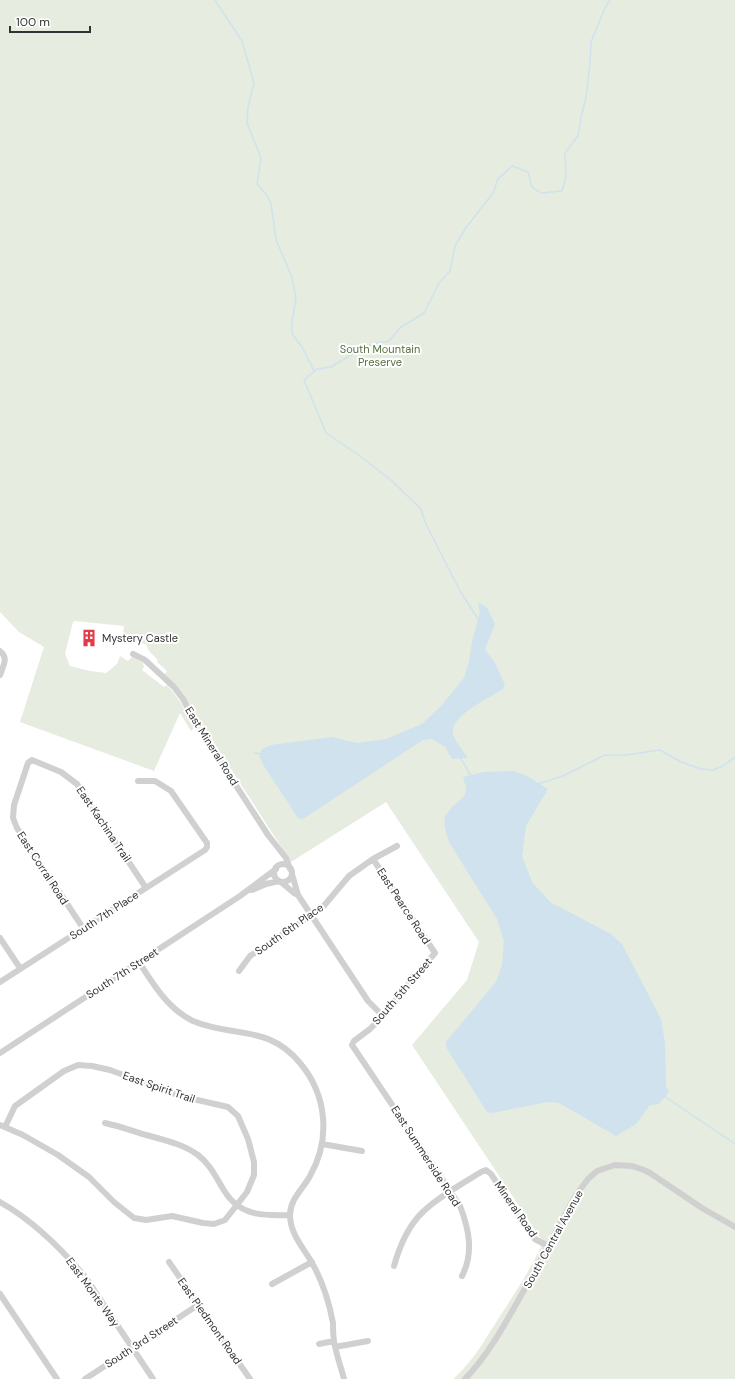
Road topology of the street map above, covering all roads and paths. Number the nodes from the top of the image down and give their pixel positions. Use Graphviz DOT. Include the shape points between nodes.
graph roads {
  1 [pos="0,651"];
  2 [pos="133,654"];
  3 [pos="0,675"];
  4 [pos="32,760"];
  5 [pos="138,781"];
  6 [pos="397,846"];
  7 [pos="280,850"];
  8 [pos="373,859"];
  9 [pos="278,867"];
  10 [pos="291,871"];
  11 [pos="280,882"];
  12 [pos="146,888"];
  13 [pos="244,893"];
  14 [pos="298,895"];
  15 [pos="311,915"];
  16 [pos="83,928"];
  17 [pos="0,938"];
  18 [pos="435,953"];
  19 [pos="139,962"];
  20 [pos="20,968"];
  21 [pos="239,971"];
  22 [pos="0,982"];
  23 [pos="383,1016"];
  24 [pos="352,1045"];
  25 [pos="1,1051"];
  26 [pos="105,1123"];
  27 [pos="2,1126"];
  28 [pos="322,1144"];
  29 [pos="362,1151"];
  30 [pos="451,1192"];
  31 [pos="0,1202"];
  32 [pos="236,1205"];
  33 [pos="290,1215"];
  34 [pos="735,1227"];
  35 [pos="548,1246"];
  36 [pos="169,1262"];
  37 [pos="312,1262"];
  38 [pos="394,1266"];
  39 [pos="462,1276"];
  40 [pos="272,1284"];
  41 [pos="0,1294"];
  42 [pos="198,1305"];
  43 [pos="368,1342"];
  44 [pos="319,1344"];
  45 [pos="334,1344"];
  46 [pos="132,1348"];
  47 [pos="57,1379"];
  48 [pos="85,1379"];
  49 [pos="153,1379"];
  50 [pos="250,1379"];
  51 [pos="344,1379"];
  52 [pos="465,1379"];
  1 -- 3 [label="street" via="6,661"];
  2 -- 7 [label="street, East Mineral Road" via="145,660 183,699 268,836"];
  4 -- 12 [label="street, East Kachina Trail" via="61,772 77,784"];
  4 -- 16 [label="street, East Corral Road" via="28,763 14,805 13,818"];
  5 -- 12 [label="street, South 7th Place" via="155,781 171,791 207,843 205,850"];
  6 -- 8 [label="street, South 6th Place"];
  7 -- 9 [label="street"];
  7 -- 10 [label="street, East Mineral Road" via="289,862"];
  8 -- 15 [label="street, South 6th Place" via="350,876 322,908"];
  8 -- 18 [label="street, East Pearce Road"];
  9 -- 10 [label="street" via="286,865"];
  9 -- 11 [label="street" via="275,876"];
  9 -- 13 [label="street, South 7th Street"];
  10 -- 11 [label="street, South 7th Street" via="288,880"];
  10 -- 14 [label="street, East Mineral Road"];
  11 -- 13 [label="street, South 7th Street" via="266,884"];
  11 -- 14 [label="street, East Mineral Road"];
  12 -- 16 [label="street, South 7th Place"];
  13 -- 19 [label="street, South 7th Street"];
  14 -- 15 [label="street, East Mineral Road"];
  15 -- 21 [label="street, South 6th Place" via="250,956"];
  15 -- 23 [label="street, East Mineral Road" via="368,1001"];
  16 -- 20 [label="street, South 7th Place"];
  17 -- 20 [label="street"];
  18 -- 23 [label="street, South 5th Street"];
  19 -- 25 [label="street, South 7th Street"];
  19 -- 28 [label="street" via="161,995 183,1014 204,1024 263,1037 294,1056 311,1077 318,1092 324,1126"];
  20 -- 22 [label="street, South 7th Place"];
  23 -- 24 [label="street, South 5th Street" via="354,1040"];
  24 -- 30 [label="street, East Summerside Road"];
  26 -- 32 [label="street" via="190,1150 210,1166 224,1191"];
  27 -- 32 [label="street" via="40,1144 83,1172 134,1218 146,1220 172,1216 203,1224 214,1224 225,1220"];
  27 -- 32 [label="street, East Spirit Trail" via="22,1100 64,1071 78,1065 110,1070 180,1096 228,1107 238,1116 254,1162 254,1175 247,1192"];
  28 -- 29 [label="street"];
  28 -- 33 [label="street" via="310,1176 294,1198"];
  30 -- 35 [label="street, Mineral Road" via="486,1170 530,1233"];
  30 -- 38 [label="street" via="428,1207 413,1224 403,1240"];
  30 -- 39 [label="street, East Summerside Road" via="466,1220 470,1242 467,1266"];
  31 -- 46 [label="street, East Monte Way" via="29,1221 63,1251 86,1278"];
  32 -- 33 [label="street" via="253,1214"];
  33 -- 37 [label="street" via="291,1228"];
  34 -- 35 [label="street, South Central Avenue" via="644,1170 615,1165 597,1171 588,1179 576,1195"];
  35 -- 52 [label="street, South Central Avenue" via="490,1348"];
  36 -- 42 [label="street, East Piedmont Road"];
  37 -- 40 [label="street"];
  37 -- 45 [label="street" via="328,1300"];
  41 -- 47 [label="street"];
  42 -- 46 [label="street, South 3rd Street"];
  42 -- 50 [label="street, East Piedmont Road"];
  43 -- 45 [label="street"];
  44 -- 45 [label="street"];
  45 -- 51 [label="street"];
  46 -- 48 [label="street, South 3rd Street"];
  46 -- 49 [label="street, East Monte Way"];
}
